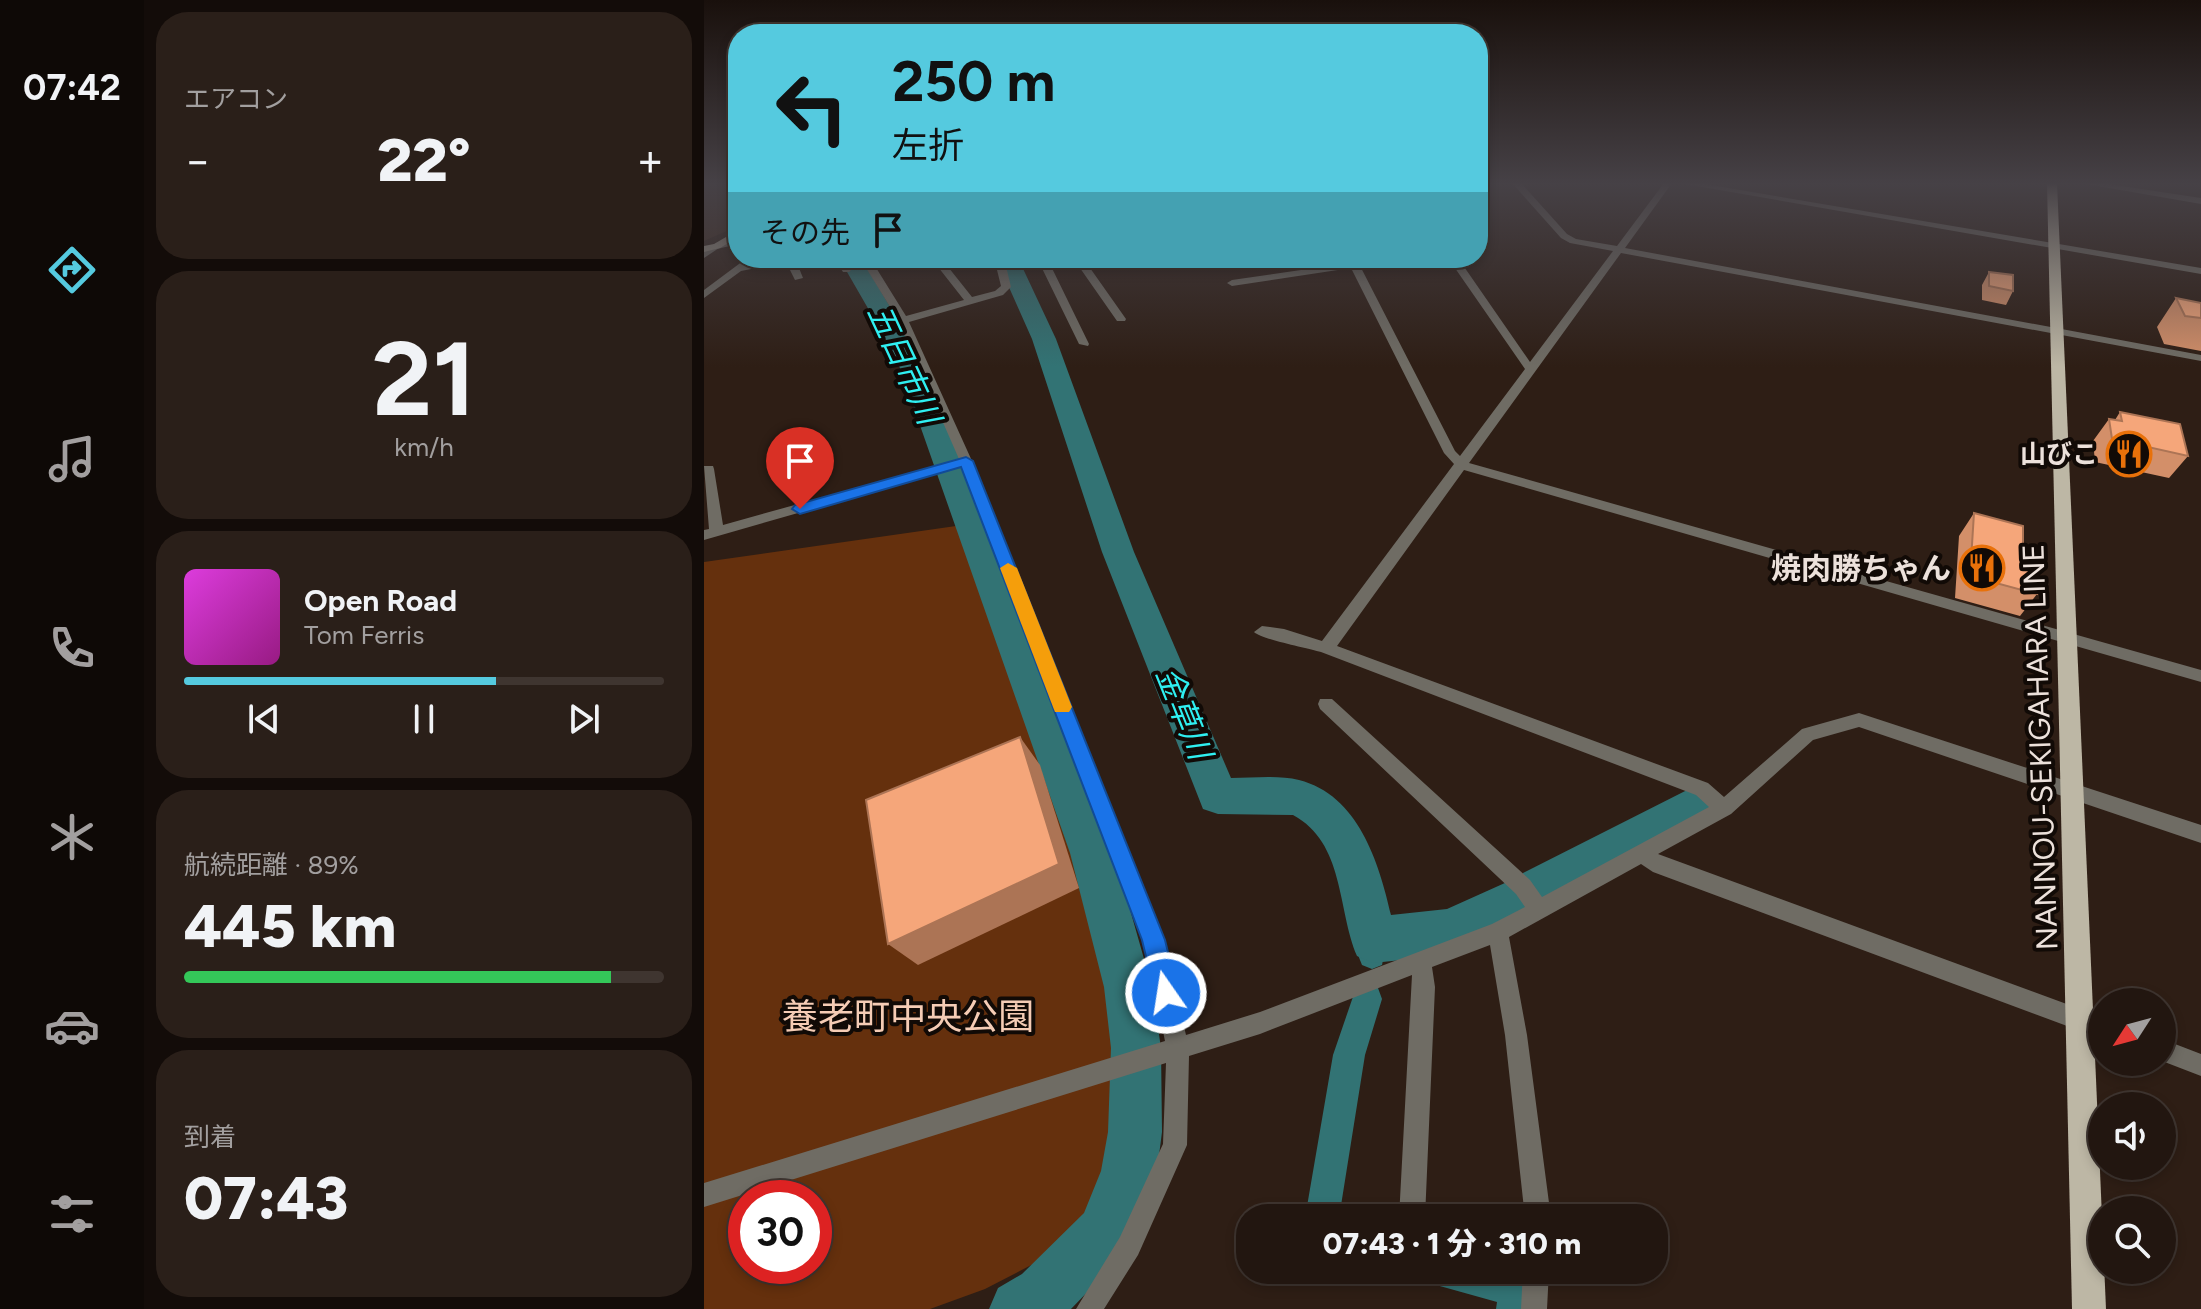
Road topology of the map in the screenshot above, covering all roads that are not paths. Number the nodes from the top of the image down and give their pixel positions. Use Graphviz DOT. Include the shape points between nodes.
graph roads {
  1 [pos="720,244"];
  2 [pos="725,244"];
  3 [pos="1589,244"];
  4 [pos="1624,244"];
  5 [pos="2044,244"];
  6 [pos="717,246"];
  7 [pos="2055,246"];
  8 [pos="1620,250"];
  9 [pos="704,252"];
  10 [pos="740,268"];
  11 [pos="746,268"];
  12 [pos="794,268"];
  13 [pos="871,268"];
  14 [pos="944,268"];
  15 [pos="1001,268"];
  16 [pos="1047,268"];
  17 [pos="1085,268"];
  18 [pos="1314,268"];
  19 [pos="1357,268"];
  20 [pos="1460,268"];
  21 [pos="737,270"];
  22 [pos="2201,271"];
  23 [pos="798,278"];
  24 [pos="1232,283"];
  25 [pos="704,295"];
  26 [pos="970,301"];
  27 [pos="1121,319"];
  28 [pos="903,320"];
  29 [pos="2056,330"];
  30 [pos="1084,344"];
  31 [pos="2201,358"];
  32 [pos="1532,368"];
  33 [pos="966,461"];
  34 [pos="1462,465"];
  35 [pos="704,470"];
  36 [pos="710,534"];
  37 [pos="1262,632"];
  38 [pos="2068,639"];
  39 [pos="1326,648"];
  40 [pos="2201,676"];
  41 [pos="1326,704"];
  42 [pos="2071,791"];
  43 [pos="1724,808"];
  44 [pos="2201,834"];
  45 [pos="1643,852"];
  46 [pos="1538,909"];
  47 [pos="1498,932"];
  48 [pos="1421,961"];
  49 [pos="2079,1020"];
  50 [pos="2088,1023"];
  51 [pos="1178,1047"];
  52 [pos="2176,1055"];
  53 [pos="2201,1065"];
  54 [pos="704,1195"];
  55 [pos="1413,1204"];
  56 [pos="1536,1204"];
  57 [pos="1535,1284"];
  58 [pos="1089,1309"];
  59 [pos="1534,1309"];
  60 [pos="2089,1309"];
  1 -- 6 [label="main road"];
  2 -- 6 [label="street"];
  3 -- 8 [label="street"];
  4 -- 8 [label="street"];
  5 -- 7 [label="street"];
  6 -- 9 [label="street"];
  7 -- 22 [label="street"];
  7 -- 29 [label="main road, NANNOU-SEKIGAHARA LINE"];
  8 -- 29 [label="street"];
  8 -- 32 [label="street"];
  10 -- 21 [label="street"];
  11 -- 21 [label="street"];
  12 -- 23 [label="street"];
  13 -- 28 [label="street"];
  14 -- 26 [label="street"];
  15 -- 26 [label="street" via="1006,287"];
  16 -- 30 [label="street"];
  17 -- 27 [label="street"];
  18 -- 24 [label="street"];
  19 -- 34 [label="street" via="1450,453"];
  20 -- 32 [label="street"];
  21 -- 25 [label="street"];
  26 -- 28 [label="street"];
  28 -- 33 [label="street"];
  29 -- 31 [label="street"];
  29 -- 38 [label="main road, NANNOU-SEKIGAHARA LINE"];
  32 -- 34 [label="street"];
  33 -- 36 [label="street"];
  33 -- 51 [label="street" via="1154,940"];
  34 -- 38 [label="street"];
  34 -- 39 [label="street"];
  35 -- 36 [label="street" via="708,469"];
  37 -- 39 [label="street"];
  38 -- 40 [label="street"];
  38 -- 42 [label="main road, NANNOU-SEKIGAHARA LINE"];
  39 -- 43 [label="street" via="1702,789"];
  41 -- 46 [label="street" via="1523,887"];
  42 -- 43 [label="street" via="1859,720 1808,734"];
  42 -- 44 [label="street"];
  42 -- 49 [label="main road, NANNOU-SEKIGAHARA LINE"];
  43 -- 45 [label="street"];
  45 -- 46 [label="street"];
  45 -- 49 [label="street" via="1653,863"];
  46 -- 47 [label="street"];
  47 -- 48 [label="street"];
  47 -- 56 [label="street"];
  48 -- 51 [label="street" via="1260,1023"];
  48 -- 55 [label="street"];
  49 -- 50 [label="street"];
  49 -- 60 [label="main road, NANNOU-SEKIGAHARA LINE"];
  51 -- 54 [label="street"];
  51 -- 58 [label="street" via="1175,1145 1129,1246"];
  52 -- 53 [label="street"];
  57 -- 59 [label="street"];
}
